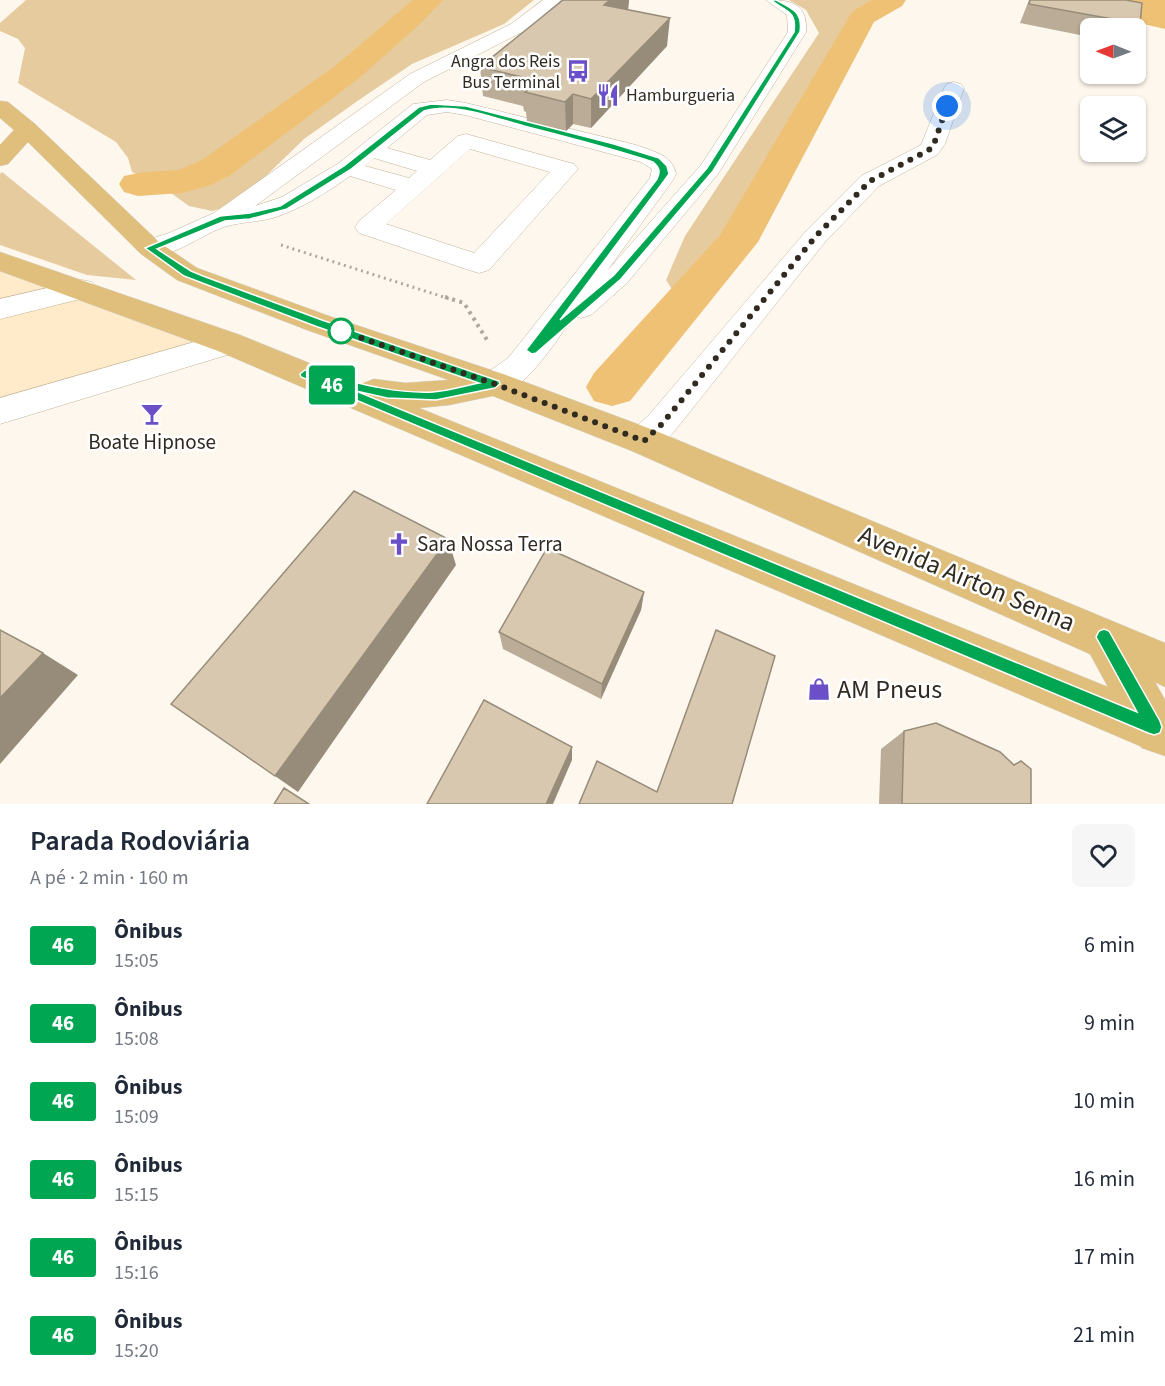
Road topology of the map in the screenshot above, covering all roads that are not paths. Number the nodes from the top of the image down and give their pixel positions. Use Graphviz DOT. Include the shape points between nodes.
graph roads {
  1 [pos="553,0"];
  2 [pos="774,0"];
  3 [pos="954,88"];
  4 [pos="9,116"];
  5 [pos="370,150"];
  6 [pos="0,159"];
  7 [pos="347,168"];
  8 [pos="435,169"];
  9 [pos="413,187"];
  10 [pos="223,218"];
  11 [pos="150,248"];
  12 [pos="0,261"];
  13 [pos="82,290"];
  14 [pos="0,309"];
  15 [pos="229,343"];
  16 [pos="532,350"];
  17 [pos="305,374"];
  18 [pos="495,384"];
  19 [pos="0,411"];
  20 [pos="644,441"];
  21 [pos="1104,637"];
  22 [pos="1165,665"];
  23 [pos="1161,734"];
  1 -- 10 [label="street" via="518,27 439,64 409,83"];
  2 -- 16 [label="street" via="795,13 797,32 710,169 617,277"];
  3 -- 20 [label="street" via="929,150 870,181 816,236"];
  4 -- 6 [label="main road" via="13,147"];
  4 -- 11 [label="main road, Avenida Airton Senna"];
  5 -- 7 [label="street"];
  5 -- 8 [label="street"];
  5 -- 16 [label="street" via="421,109 447,106 628,150 663,166 661,180"];
  7 -- 9 [label="street"];
  7 -- 10 [label="street" via="283,207"];
  8 -- 9 [label="street"];
  8 -- 9 [label="street" via="466,141 566,169 479,264 368,227"];
  10 -- 11 [label="street"];
  11 -- 18 [label="main road, Avenida Airton Senna" via="188,274"];
  12 -- 13 [label="main road"];
  13 -- 14 [label="street"];
  13 -- 15 [label="main road"];
  15 -- 17 [label="main road"];
  15 -- 19 [label="street"];
  16 -- 18 [label="street"];
  17 -- 18 [label="main road" via="387,394 412,396 436,396"];
  17 -- 23 [label="main road"];
  18 -- 20 [label="main road, Avenida Airton Senna"];
  20 -- 21 [label="main road, Avenida Airton Senna"];
  21 -- 22 [label="main road, Avenida Airton Senna"];
  21 -- 23 [label="main road"];
}
